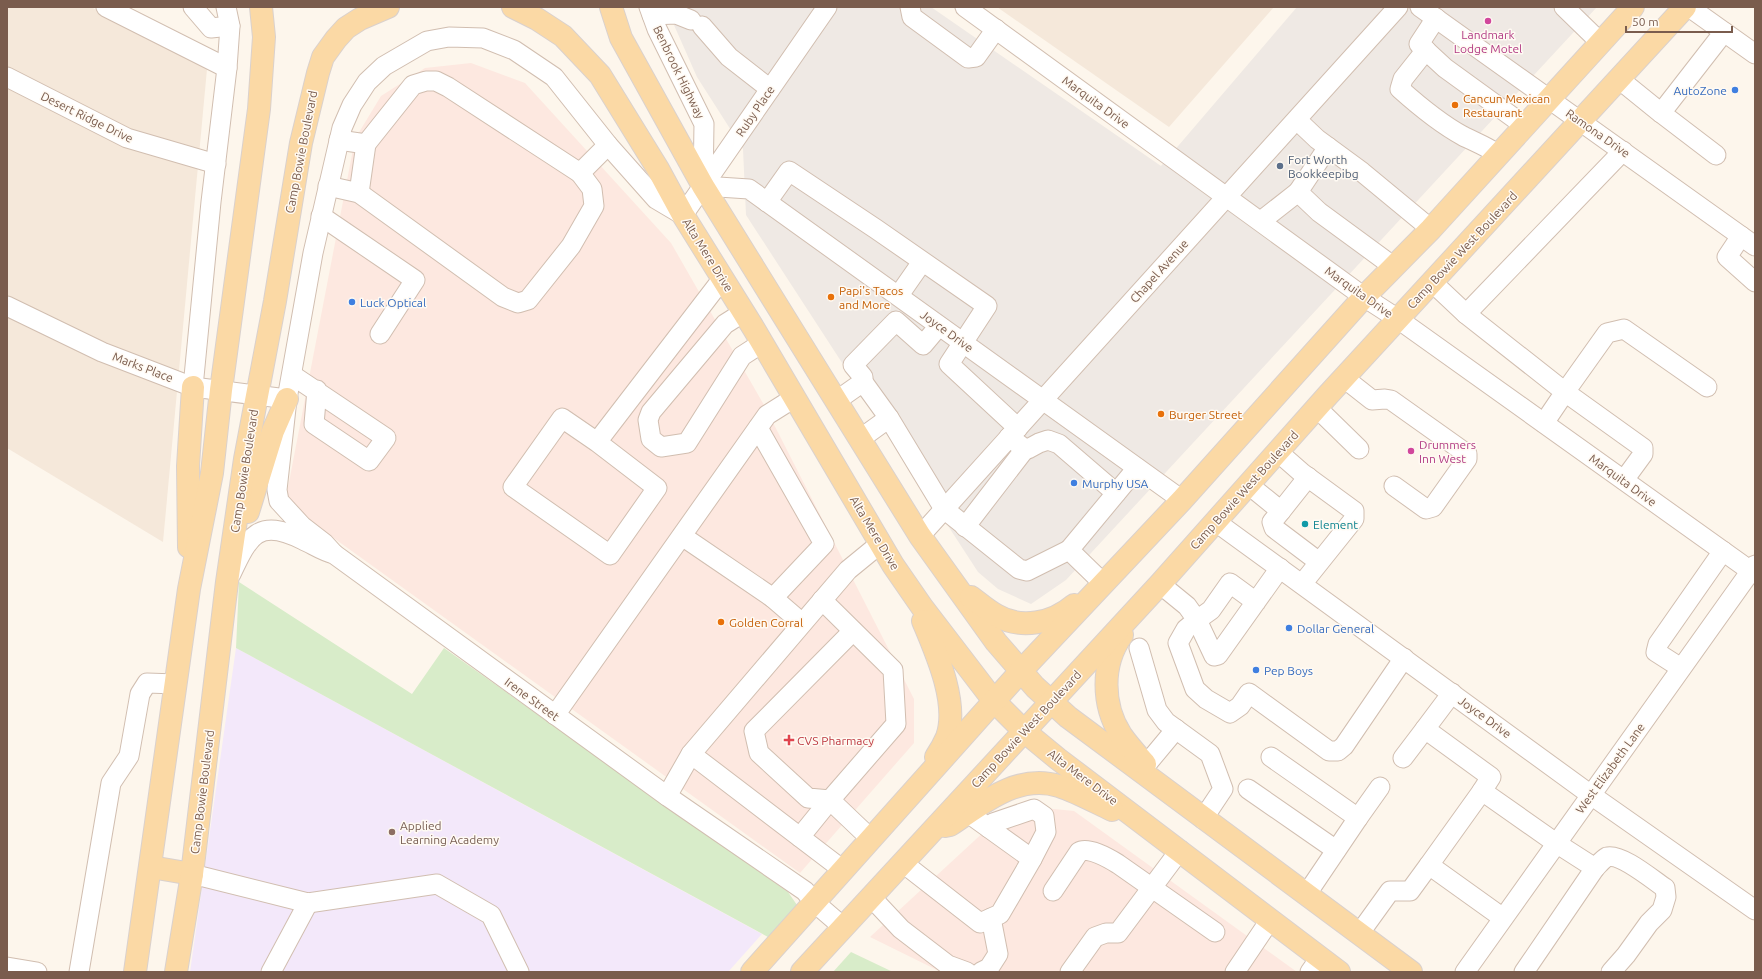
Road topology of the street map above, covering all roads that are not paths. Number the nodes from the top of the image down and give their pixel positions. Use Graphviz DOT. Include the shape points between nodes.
graph roads {
  1 [pos="106,7"];
  2 [pos="192,7"];
  3 [pos="226,7"];
  4 [pos="261,7"];
  5 [pos="388,7"];
  6 [pos="513,7"];
  7 [pos="611,7"];
  8 [pos="827,7"];
  9 [pos="965,7"];
  10 [pos="1398,7"];
  11 [pos="1420,7"];
  12 [pos="1564,7"];
  13 [pos="1685,7"];
  14 [pos="1689,7"];
  15 [pos="1627,9"];
  16 [pos="650,11"];
  17 [pos="911,12"];
  18 [pos="1436,18"];
  19 [pos="230,26"];
  20 [pos="996,29"];
  21 [pos="1724,32"];
  22 [pos="1600,43"];
  23 [pos="1426,50"];
  24 [pos="1755,54"];
  25 [pos="228,68"];
  26 [pos="7,77"];
  27 [pos="1619,79"];
  28 [pos="770,89"];
  29 [pos="1550,99"];
  30 [pos="1660,113"];
  31 [pos="1296,120"];
  32 [pos="1581,121"];
  33 [pos="1525,126"];
  34 [pos="339,140"];
  35 [pos="366,144"];
  36 [pos="608,145"];
  37 [pos="1328,147"];
  38 [pos="1623,151"];
  39 [pos="1499,154"];
  40 [pos="1716,154"];
  41 [pos="216,164"];
  42 [pos="580,173"];
  43 [pos="328,186"];
  44 [pos="703,186"];
  45 [pos="1298,192"];
  46 [pos="360,193"];
  47 [pos="1227,196"];
  48 [pos="767,202"];
  49 [pos="683,215"];
  50 [pos="322,216"];
  51 [pos="1261,221"];
  52 [pos="1431,229"];
  53 [pos="1748,241"];
  54 [pos="922,262"];
  55 [pos="1394,267"];
  56 [pos="723,278"];
  57 [pos="1432,282"];
  58 [pos="1755,282"];
  59 [pos="899,295"];
  60 [pos="1364,297"];
  61 [pos="7,306"];
  62 [pos="744,312"];
  63 [pos="1466,314"];
  64 [pos="1398,319"];
  65 [pos="939,326"];
  66 [pos="380,334"];
  67 [pos="762,343"];
  68 [pos="963,343"];
  69 [pos="292,375"];
  70 [pos="1344,378"];
  71 [pos="863,382"];
  72 [pos="193,387"];
  73 [pos="1707,387"];
  74 [pos="221,390"];
  75 [pos="317,390"];
  76 [pos="1565,392"];
  77 [pos="257,396"];
  78 [pos="794,398"];
  79 [pos="287,399"];
  80 [pos="1042,400"];
  81 [pos="836,401"];
  82 [pos="1318,408"];
  83 [pos="889,418"];
  84 [pos="1544,423"];
  85 [pos="758,428"];
  86 [pos="1013,432"];
  87 [pos="860,439"];
  88 [pos="597,442"];
  89 [pos="1025,449"];
  90 [pos="1359,449"];
  91 [pos="1278,452"];
  92 [pos="1137,468"];
  93 [pos="1308,477"];
  94 [pos="1624,480"];
  95 [pos="1249,485"];
  96 [pos="1394,486"];
  97 [pos="1116,493"];
  98 [pos="1182,500"];
  99 [pos="944,509"];
  100 [pos="1281,511"];
  101 [pos="1216,522"];
  102 [pos="965,527"];
  103 [pos="682,536"];
  104 [pos="920,536"];
  105 [pos="881,543"];
  106 [pos="1068,550"];
  107 [pos="1723,551"];
  108 [pos="334,554"];
  109 [pos="1319,562"];
  110 [pos="1280,568"];
  111 [pos="1754,570"];
  112 [pos="951,581"];
  113 [pos="227,582"];
  114 [pos="1102,582"];
  115 [pos="1160,584"];
  116 [pos="1302,584"];
  117 [pos="907,585"];
  118 [pos="189,589"];
  119 [pos="773,598"];
  120 [pos="822,600"];
  121 [pos="1256,602"];
  122 [pos="1197,620"];
  123 [pos="802,623"];
  124 [pos="853,631"];
  125 [pos="1139,648"];
  126 [pos="1404,658"];
  127 [pos="1681,668"];
  128 [pos="1021,671"];
  129 [pos="176,684"];
  130 [pos="1452,693"];
  131 [pos="994,701"];
  132 [pos="1051,703"];
  133 [pos="555,715"];
  134 [pos="1176,729"];
  135 [pos="1425,729"];
  136 [pos="1024,731"];
  137 [pos="691,754"];
  138 [pos="1271,757"];
  139 [pos="1404,758"];
  140 [pos="1146,765"];
  141 [pos="918,786"];
  142 [pos="1380,787"];
  143 [pos="1248,789"];
  144 [pos="1482,791"];
  145 [pos="1172,795"];
  146 [pos="1591,795"];
  147 [pos="667,796"];
  148 [pos="830,800"];
  149 [pos="968,813"];
  150 [pos="1358,818"];
  151 [pos="1203,819"];
  152 [pos="1148,826"];
  153 [pos="935,828"];
  154 [pos="989,828"];
  155 [pos="800,837"];
  156 [pos="871,839"];
  157 [pos="1556,844"];
  158 [pos="1180,850"];
  159 [pos="1336,850"];
  160 [pos="1032,859"];
  161 [pos="903,863"];
  162 [pos="1429,865"];
  163 [pos="151,867"];
  164 [pos="1596,868"];
  165 [pos="843,870"];
  166 [pos="192,874"];
  167 [pos="1401,876"];
  168 [pos="1152,888"];
  169 [pos="1390,891"];
  170 [pos="1053,892"];
  171 [pos="1306,895"];
  172 [pos="871,897"];
  173 [pos="814,902"];
  174 [pos="308,903"];
  175 [pos="1755,910"];
  176 [pos="991,918"];
  177 [pos="1503,918"];
  178 [pos="1270,920"];
  179 [pos="843,927"];
  180 [pos="1215,932"];
  181 [pos="1359,934"];
  182 [pos="1315,965"];
  183 [pos="7,967"];
  184 [pos="37,972"];
  185 [pos="78,972"];
  186 [pos="135,972"];
  187 [pos="176,972"];
  188 [pos="271,972"];
  189 [pos="519,972"];
  190 [pos="752,972"];
  191 [pos="802,972"];
  192 [pos="967,972"];
  193 [pos="982,972"];
  194 [pos="1070,972"];
  195 [pos="1235,972"];
  196 [pos="1339,972"];
  197 [pos="1412,972"];
  198 [pos="1464,972"];
  199 [pos="1524,972"];
  200 [pos="1611,972"];
  1 -- 25 [label="street"];
  2 -- 19 [label="street" via="212,28"];
  3 -- 19 [label="street"];
  4 -- 74 [label="main road" via="264,37 259,110"];
  5 -- 77 [label="main road, Camp Bowie Boulevard" via="346,28 323,56 301,143"];
  6 -- 49 [label="main road, Alta Mere Drive" via="537,18 563,36 600,75"];
  7 -- 44 [label="main road" via="621,38"];
  8 -- 28 [label="street, Ruby Place"];
  9 -- 20 [label="street, Marquita Drive"];
  10 -- 31 [label="street, Chapel Avenue"];
  11 -- 18 [label="street, Ramona Drive"];
  12 -- 22 [label="street"];
  13 -- 27 [label="main road, Camp Bowie West Boulevard"];
  14 -- 21 [label="street"];
  15 -- 22 [label="main road"];
  16 -- 28 [label="street" via="676,14 696,23 729,57"];
  16 -- 44 [label="street, Benbrook Highway" via="704,124"];
  17 -- 20 [label="street" via="968,58 976,57"];
  18 -- 23 [label="street" via="1419,44"];
  18 -- 29 [label="street, Ramona Drive"];
  19 -- 25 [label="street"];
  20 -- 47 [label="street, Marquita Drive"];
  21 -- 24 [label="street"];
  21 -- 30 [label="street"];
  22 -- 29 [label="main road"];
  23 -- 33 [label="street" via="1445,68"];
  23 -- 39 [label="street" via="1403,79 1400,89 1413,102 1463,136"];
  25 -- 41 [label="street"];
  26 -- 41 [label="street, Desert Ridge Drive" via="127,138"];
  27 -- 30 [label="street"];
  27 -- 32 [label="main road, Camp Bowie West Boulevard"];
  28 -- 44 [label="street, Ruby Place"];
  29 -- 32 [label="street, Ramona Drive"];
  29 -- 33 [label="main road"];
  30 -- 40 [label="street"];
  31 -- 37 [label="street"];
  31 -- 47 [label="street, Chapel Avenue"];
  32 -- 38 [label="street, Ramona Drive"];
  32 -- 57 [label="main road, Camp Bowie West Boulevard"];
  33 -- 39 [label="main road"];
  34 -- 35 [label="street"];
  34 -- 36 [label="street" via="352,105 367,82 384,66 428,41 449,37 483,38 514,50 554,77"];
  34 -- 43 [label="street"];
  35 -- 42 [label="street" via="413,86 426,81 436,81"];
  35 -- 46 [label="street"];
  36 -- 42 [label="street"];
  36 -- 49 [label="street" via="656,199"];
  37 -- 45 [label="street"];
  37 -- 52 [label="street"];
  38 -- 53 [label="street, Ramona Drive"];
  38 -- 63 [label="street"];
  39 -- 52 [label="main road"];
  41 -- 72 [label="street"];
  42 -- 46 [label="street" via="592,189 594,206 571,246 528,300 518,303 503,297"];
  43 -- 46 [label="street"];
  43 -- 50 [label="street"];
  44 -- 48 [label="street, Joyce Drive" via="749,188"];
  44 -- 49 [label="street, Ruby Place"];
  44 -- 81 [label="main road"];
  45 -- 51 [label="street"];
  45 -- 55 [label="street" via="1319,212"];
  47 -- 51 [label="street, Marquita Drive"];
  47 -- 80 [label="street, Chapel Avenue"];
  48 -- 54 [label="street" via="789,171"];
  48 -- 59 [label="street, Joyce Drive"];
  49 -- 56 [label="main road, Alta Mere Drive"];
  50 -- 66 [label="street" via="415,280"];
  50 -- 69 [label="street"];
  51 -- 60 [label="street, Marquita Drive"];
  52 -- 55 [label="main road"];
  53 -- 58 [label="street" via="1727,258"];
  54 -- 59 [label="street"];
  54 -- 68 [label="street" via="987,306"];
  55 -- 60 [label="main road"];
  56 -- 62 [label="main road, Alta Mere Drive"];
  56 -- 88 [label="street"];
  57 -- 63 [label="street"];
  57 -- 64 [label="main road, Camp Bowie West Boulevard"];
  59 -- 65 [label="street, Joyce Drive"];
  60 -- 64 [label="street, Marquita Drive"];
  60 -- 98 [label="main road"];
  61 -- 72 [label="street, Marks Place" via="102,352"];
  62 -- 67 [label="main road, Alta Mere Drive"];
  62 -- 67 [label="street" via="725,324 651,412 648,420 651,439 661,447 687,443 742,356"];
  63 -- 76 [label="street"];
  64 -- 70 [label="main road, Camp Bowie West Boulevard"];
  64 -- 84 [label="street, Marquita Drive"];
  65 -- 68 [label="street, Joyce Drive"];
  65 -- 71 [label="street" via="923,344 896,321 853,365 863,377"];
  67 -- 78 [label="main road, Alta Mere Drive"];
  68 -- 80 [label="street, Joyce Drive"];
  68 -- 86 [label="street" via="949,364"];
  69 -- 75 [label="street"];
  69 -- 79 [label="street"];
  70 -- 82 [label="main road, Camp Bowie West Boulevard"];
  70 -- 96 [label="street" via="1372,400 1391,400 1467,454 1468,459 1433,507 1426,509"];
  71 -- 81 [label="street"];
  71 -- 83 [label="street"];
  72 -- 74 [label="street, Marks Place"];
  72 -- 118 [label="main road" via="188,466"];
  73 -- 76 [label="street" via="1624,329 1607,333"];
  74 -- 77 [label="street, Marks Place"];
  74 -- 118 [label="main road" via="212,473"];
  76 -- 84 [label="street"];
  76 -- 94 [label="street" via="1643,448 1643,454"];
  77 -- 79 [label="street, Marks Place"];
  77 -- 113 [label="main road, Camp Bowie Boulevard"];
  78 -- 85 [label="street" via="767,415"];
  78 -- 105 [label="main road, Alta Mere Drive"];
  79 -- 108 [label="street" via="277,490 279,501 302,526"];
  79 -- 113 [label="main road" via="273,431"];
  80 -- 86 [label="street, Chapel Avenue"];
  80 -- 92 [label="street, Joyce Drive"];
  81 -- 87 [label="main road"];
  82 -- 90 [label="street"];
  82 -- 91 [label="main road, Camp Bowie West Boulevard"];
  83 -- 87 [label="street"];
  83 -- 99 [label="street"];
  84 -- 94 [label="street, Marquita Drive"];
  85 -- 103 [label="street"];
  85 -- 119 [label="street" via="824,544"];
  86 -- 89 [label="street"];
  86 -- 99 [label="street, Chapel Avenue"];
  87 -- 104 [label="main road"];
  88 -- 88 [label="street" via="562,418 513,487 610,555 657,488"];
  89 -- 97 [label="street" via="1048,440 1059,444"];
  89 -- 102 [label="street"];
  91 -- 93 [label="street"];
  91 -- 95 [label="main road, Camp Bowie West Boulevard"];
  92 -- 97 [label="street"];
  92 -- 98 [label="street, Joyce Drive"];
  93 -- 100 [label="street"];
  93 -- 109 [label="street" via="1354,510 1354,519"];
  94 -- 107 [label="street, Marquita Drive"];
  95 -- 100 [label="street"];
  95 -- 101 [label="main road, Camp Bowie West Boulevard"];
  97 -- 106 [label="street"];
  98 -- 114 [label="main road"];
  99 -- 102 [label="street"];
  99 -- 104 [label="street, Chapel Avenue"];
  100 -- 109 [label="street" via="1272,522 1274,528"];
  101 -- 110 [label="street, Joyce Drive"];
  101 -- 115 [label="main road, Camp Bowie West Boulevard"];
  102 -- 106 [label="street" via="1019,569 1027,571"];
  103 -- 119 [label="street"];
  103 -- 133 [label="street"];
  104 -- 112 [label="main road"];
  105 -- 117 [label="main road, Alta Mere Drive"];
  105 -- 120 [label="street" via="848,570"];
  106 -- 114 [label="street"];
  107 -- 111 [label="street, Marquita Drive"];
  107 -- 127 [label="street" via="1658,644 1656,652"];
  108 -- 113 [label="street, Irene Street" via="321,551 289,534 263,530 253,536 242,551"];
  108 -- 133 [label="street, Irene Street"];
  109 -- 116 [label="street"];
  110 -- 116 [label="street, Joyce Drive"];
  110 -- 121 [label="street"];
  111 -- 127 [label="street, West Elizabeth Lane"];
  112 -- 114 [label="main road" via="997,616 1019,623 1049,621 1066,612"];
  112 -- 128 [label="main road"];
  113 -- 166 [label="main road, Camp Bowie Boulevard"];
  114 -- 128 [label="main road"];
  115 -- 122 [label="street" via="1187,606"];
  115 -- 132 [label="main road, Camp Bowie West Boulevard"];
  115 -- 140 [label="main road" via="1120,638 1110,658 1106,684 1112,715 1121,734"];
  116 -- 126 [label="street, Joyce Drive"];
  117 -- 131 [label="main road, Alta Mere Drive"];
  117 -- 141 [label="main road" via="941,665 950,715 947,737"];
  118 -- 129 [label="main road"];
  119 -- 123 [label="street"];
  120 -- 123 [label="street"];
  120 -- 124 [label="street"];
  121 -- 122 [label="street" via="1230,583 1211,610"];
  121 -- 122 [label="street" via="1218,655 1214,656"];
  122 -- 126 [label="street" via="1186,629 1178,643 1195,688 1206,699 1230,713 1240,706 1249,693 1329,751 1338,752 1344,746"];
  123 -- 137 [label="street"];
  124 -- 148 [label="street" via="893,670 896,724"];
  124 -- 148 [label="street" via="754,731 759,753 808,798"];
  125 -- 134 [label="street" via="1157,710 1166,722"];
  126 -- 130 [label="street, Joyce Drive"];
  127 -- 146 [label="street, West Elizabeth Lane"];
  128 -- 131 [label="main road"];
  128 -- 132 [label="main road"];
  129 -- 163 [label="main road"];
  129 -- 185 [label="street" via="147,683 140,694 129,756 111,783"];
  130 -- 135 [label="street"];
  130 -- 146 [label="street, Joyce Drive"];
  131 -- 136 [label="main road, Alta Mere Drive"];
  131 -- 141 [label="main road"];
  132 -- 136 [label="main road, Camp Bowie West Boulevard"];
  132 -- 145 [label="main road"];
  133 -- 147 [label="street, Irene Street"];
  134 -- 140 [label="street"];
  134 -- 151 [label="street" via="1210,754 1223,789"];
  135 -- 139 [label="street"];
  135 -- 144 [label="street" via="1491,777"];
  136 -- 152 [label="main road, Alta Mere Drive"];
  136 -- 153 [label="main road, Camp Bowie West Boulevard"];
  137 -- 147 [label="street"];
  137 -- 155 [label="street"];
  138 -- 150 [label="street"];
  140 -- 145 [label="main road"];
  141 -- 156 [label="main road"];
  142 -- 150 [label="street"];
  143 -- 159 [label="street"];
  144 -- 157 [label="street"];
  144 -- 162 [label="street"];
  145 -- 151 [label="main road"];
  146 -- 157 [label="street, West Elizabeth Lane"];
  146 -- 175 [label="street, Joyce Drive"];
  147 -- 173 [label="street, Irene Street" via="805,890"];
  148 -- 155 [label="street"];
  148 -- 156 [label="street"];
  149 -- 152 [label="main road" via="1002,792 1024,784 1040,783 1059,786"];
  149 -- 153 [label="main road" via="950,825"];
  149 -- 154 [label="street"];
  150 -- 159 [label="street"];
  151 -- 171 [label="main road"];
  152 -- 158 [label="main road, Alta Mere Drive"];
  153 -- 161 [label="main road, Camp Bowie West Boulevard"];
  154 -- 160 [label="street"];
  154 -- 160 [label="street" via="993,823 1034,809 1044,816 1046,832"];
  155 -- 165 [label="street"];
  156 -- 165 [label="main road"];
  157 -- 164 [label="street"];
  157 -- 177 [label="street, West Elizabeth Lane"];
  158 -- 168 [label="street"];
  158 -- 178 [label="main road, Alta Mere Drive"];
  159 -- 171 [label="street"];
  160 -- 176 [label="street" via="1000,914"];
  161 -- 172 [label="main road, Camp Bowie West Boulevard"];
  161 -- 176 [label="street" via="980,923"];
  162 -- 169 [label="street" via="1410,891"];
  162 -- 177 [label="street"];
  163 -- 166 [label="main road"];
  163 -- 186 [label="main road"];
  164 -- 199 [label="street"];
  164 -- 200 [label="street" via="1605,858 1611,857 1630,863 1665,888 1666,897 1662,910"];
  165 -- 173 [label="main road"];
  166 -- 174 [label="street"];
  166 -- 187 [label="main road, Camp Bowie Boulevard"];
  167 -- 169 [label="street"];
  168 -- 170 [label="street" via="1118,864 1086,850 1079,852"];
  168 -- 180 [label="street"];
  168 -- 194 [label="street" via="1118,933 1106,933 1095,937"];
  169 -- 181 [label="street"];
  171 -- 181 [label="main road"];
  172 -- 179 [label="main road, Camp Bowie West Boulevard"];
  172 -- 192 [label="street" via="901,929 948,965"];
  173 -- 179 [label="street, Irene Street"];
  173 -- 190 [label="main road"];
  174 -- 188 [label="street"];
  174 -- 189 [label="street" via="437,884 491,915"];
  176 -- 193 [label="street" via="998,954 989,968"];
  177 -- 198 [label="street, West Elizabeth Lane"];
  178 -- 182 [label="main road, Alta Mere Drive"];
  178 -- 195 [label="street"];
  179 -- 191 [label="main road, Camp Bowie West Boulevard"];
  181 -- 197 [label="main road"];
  182 -- 196 [label="main road, Alta Mere Drive"];
  183 -- 184 [label="street"];
}
